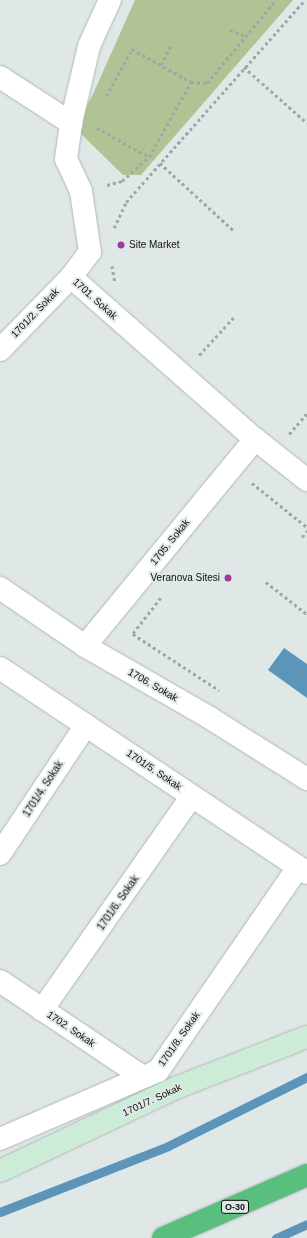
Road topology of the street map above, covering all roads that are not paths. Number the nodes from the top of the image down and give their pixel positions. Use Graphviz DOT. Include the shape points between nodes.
graph roads {
  1 [pos="110,0"];
  2 [pos="0,77"];
  3 [pos="71,123"];
  4 [pos="71,277"];
  5 [pos="4,338"];
  6 [pos="254,439"];
  7 [pos="307,480"];
  8 [pos="0,588"];
  9 [pos="85,646"];
  10 [pos="0,668"];
  11 [pos="86,724"];
  12 [pos="307,780"];
  13 [pos="192,796"];
  14 [pos="0,854"];
  15 [pos="303,870"];
  16 [pos="0,981"];
  17 [pos="42,1010"];
  18 [pos="307,1037"];
  19 [pos="143,1077"];
  20 [pos="0,1139"];
  21 [pos="0,1171"];
  22 [pos="307,1176"];
  23 [pos="163,1238"];
  1 -- 3 [label="street, 1701. Sokak" via="89,46"];
  2 -- 3 [label="street"];
  3 -- 4 [label="street, 1701. Sokak" via="66,159 81,191 90,252"];
  4 -- 5 [label="street, 1701/2. Sokak"];
  4 -- 6 [label="street, 1701. Sokak"];
  6 -- 7 [label="street, 1701. Sokak"];
  6 -- 9 [label="street, 1705. Sokak"];
  8 -- 9 [label="street, 1706. Sokak"];
  9 -- 12 [label="street, 1706. Sokak" via="210,718"];
  10 -- 11 [label="street, 1701/5. Sokak"];
  11 -- 13 [label="street, 1701/5. Sokak"];
  11 -- 14 [label="street, 1701/4. Sokak"];
  13 -- 15 [label="street, 1701/5. Sokak"];
  13 -- 17 [label="street, 1701/6. Sokak"];
  15 -- 19 [label="street, 1701/8. Sokak" via="158,1071"];
  16 -- 17 [label="street, 1702. Sokak"];
  17 -- 19 [label="street, 1702. Sokak"];
  18 -- 21 [label="street, 1701/7. Sokak" via="178,1087"];
  19 -- 20 [label="street, 1701/8. Sokak"];
  22 -- 23 [label="highway, O-30"];
}
